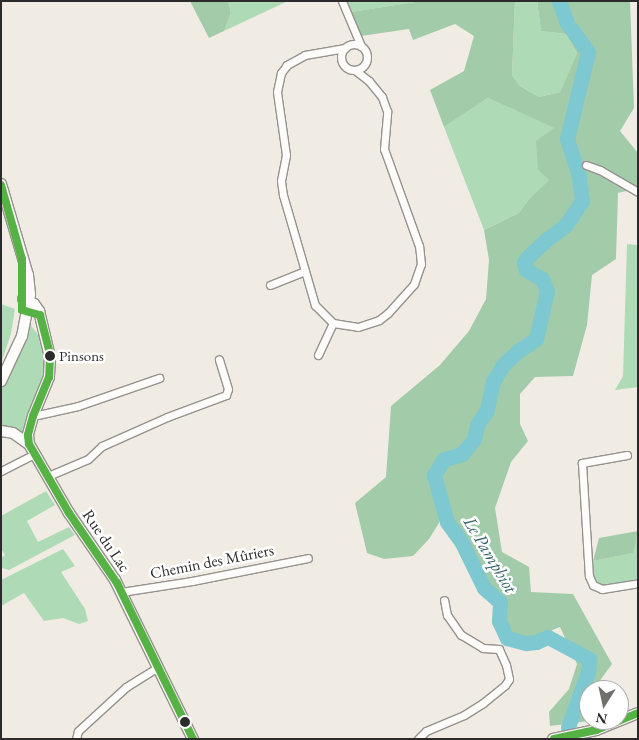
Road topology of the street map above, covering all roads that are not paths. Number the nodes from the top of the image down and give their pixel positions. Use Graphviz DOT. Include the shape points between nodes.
graph roads {
  1 [pos="342,1"];
  2 [pos="353,30"];
  3 [pos="361,46"];
  4 [pos="346,47"];
  5 [pos="325,52"];
  6 [pos="342,61"];
  7 [pos="367,63"];
  8 [pos="356,71"];
  9 [pos="369,81"];
  10 [pos="586,165"];
  11 [pos="1,184"];
  12 [pos="638,192"];
  13 [pos="304,271"];
  14 [pos="270,285"];
  15 [pos="26,305"];
  16 [pos="333,323"];
  17 [pos="318,355"];
  18 [pos="219,359"];
  19 [pos="159,378"];
  20 [pos="1,381"];
  21 [pos="33,416"];
  22 [pos="1,431"];
  23 [pos="29,444"];
  24 [pos="35,454"];
  25 [pos="627,455"];
  26 [pos="1,471"];
  27 [pos="48,476"];
  28 [pos="308,558"];
  29 [pos="638,583"];
  30 [pos="121,592"];
  31 [pos="444,600"];
  32 [pos="158,667"];
  33 [pos="637,714"];
  34 [pos="76,739"];
  35 [pos="193,739"];
  36 [pos="418,739"];
  37 [pos="553,739"];
  1 -- 2 [label="street"];
  2 -- 3 [label="street"];
  2 -- 4 [label="street"];
  3 -- 4 [label="street"];
  3 -- 7 [label="street" via="367,53"];
  4 -- 5 [label="street"];
  4 -- 6 [label="street"];
  5 -- 6 [label="street"];
  5 -- 13 [label="street" via="316,51 298,58 287,65 277,82 286,155 281,181"];
  6 -- 8 [label="street" via="347,68"];
  7 -- 8 [label="street"];
  7 -- 9 [label="street"];
  8 -- 9 [label="street"];
  9 -- 16 [label="street" via="382,97 387,111 384,149 419,246 421,264 414,284 379,320 358,328"];
  10 -- 12 [label="street"];
  11 -- 15 [label="street" via="30,280"];
  13 -- 14 [label="street"];
  13 -- 16 [label="street" via="315,305"];
  15 -- 20 [label="street" via="22,336"];
  15 -- 21 [label="street" via="36,306 40,315 48,343 50,371"];
  16 -- 17 [label="street"];
  18 -- 27 [label="street" via="228,389 226,395 102,446 88,459"];
  19 -- 21 [label="street" via="78,406"];
  21 -- 23 [label="street"];
  22 -- 23 [label="street" via="13,433"];
  23 -- 24 [label="street, Rue du Lac"];
  24 -- 26 [label="street"];
  24 -- 27 [label="street, Rue du Lac"];
  25 -- 29 [label="street" via="582,463 589,576 593,585 602,589"];
  27 -- 30 [label="street, Rue du Lac"];
  28 -- 30 [label="street, Chemin des Mûriers"];
  30 -- 32 [label="street, Rue du Lac"];
  31 -- 36 [label="street" via="447,615 461,635 483,648 499,649 509,679 483,703 426,731"];
  32 -- 34 [label="street" via="123,689 78,731"];
  32 -- 35 [label="street, Rue du Lac"];
  33 -- 37 [label="street" via="591,731"];
}
